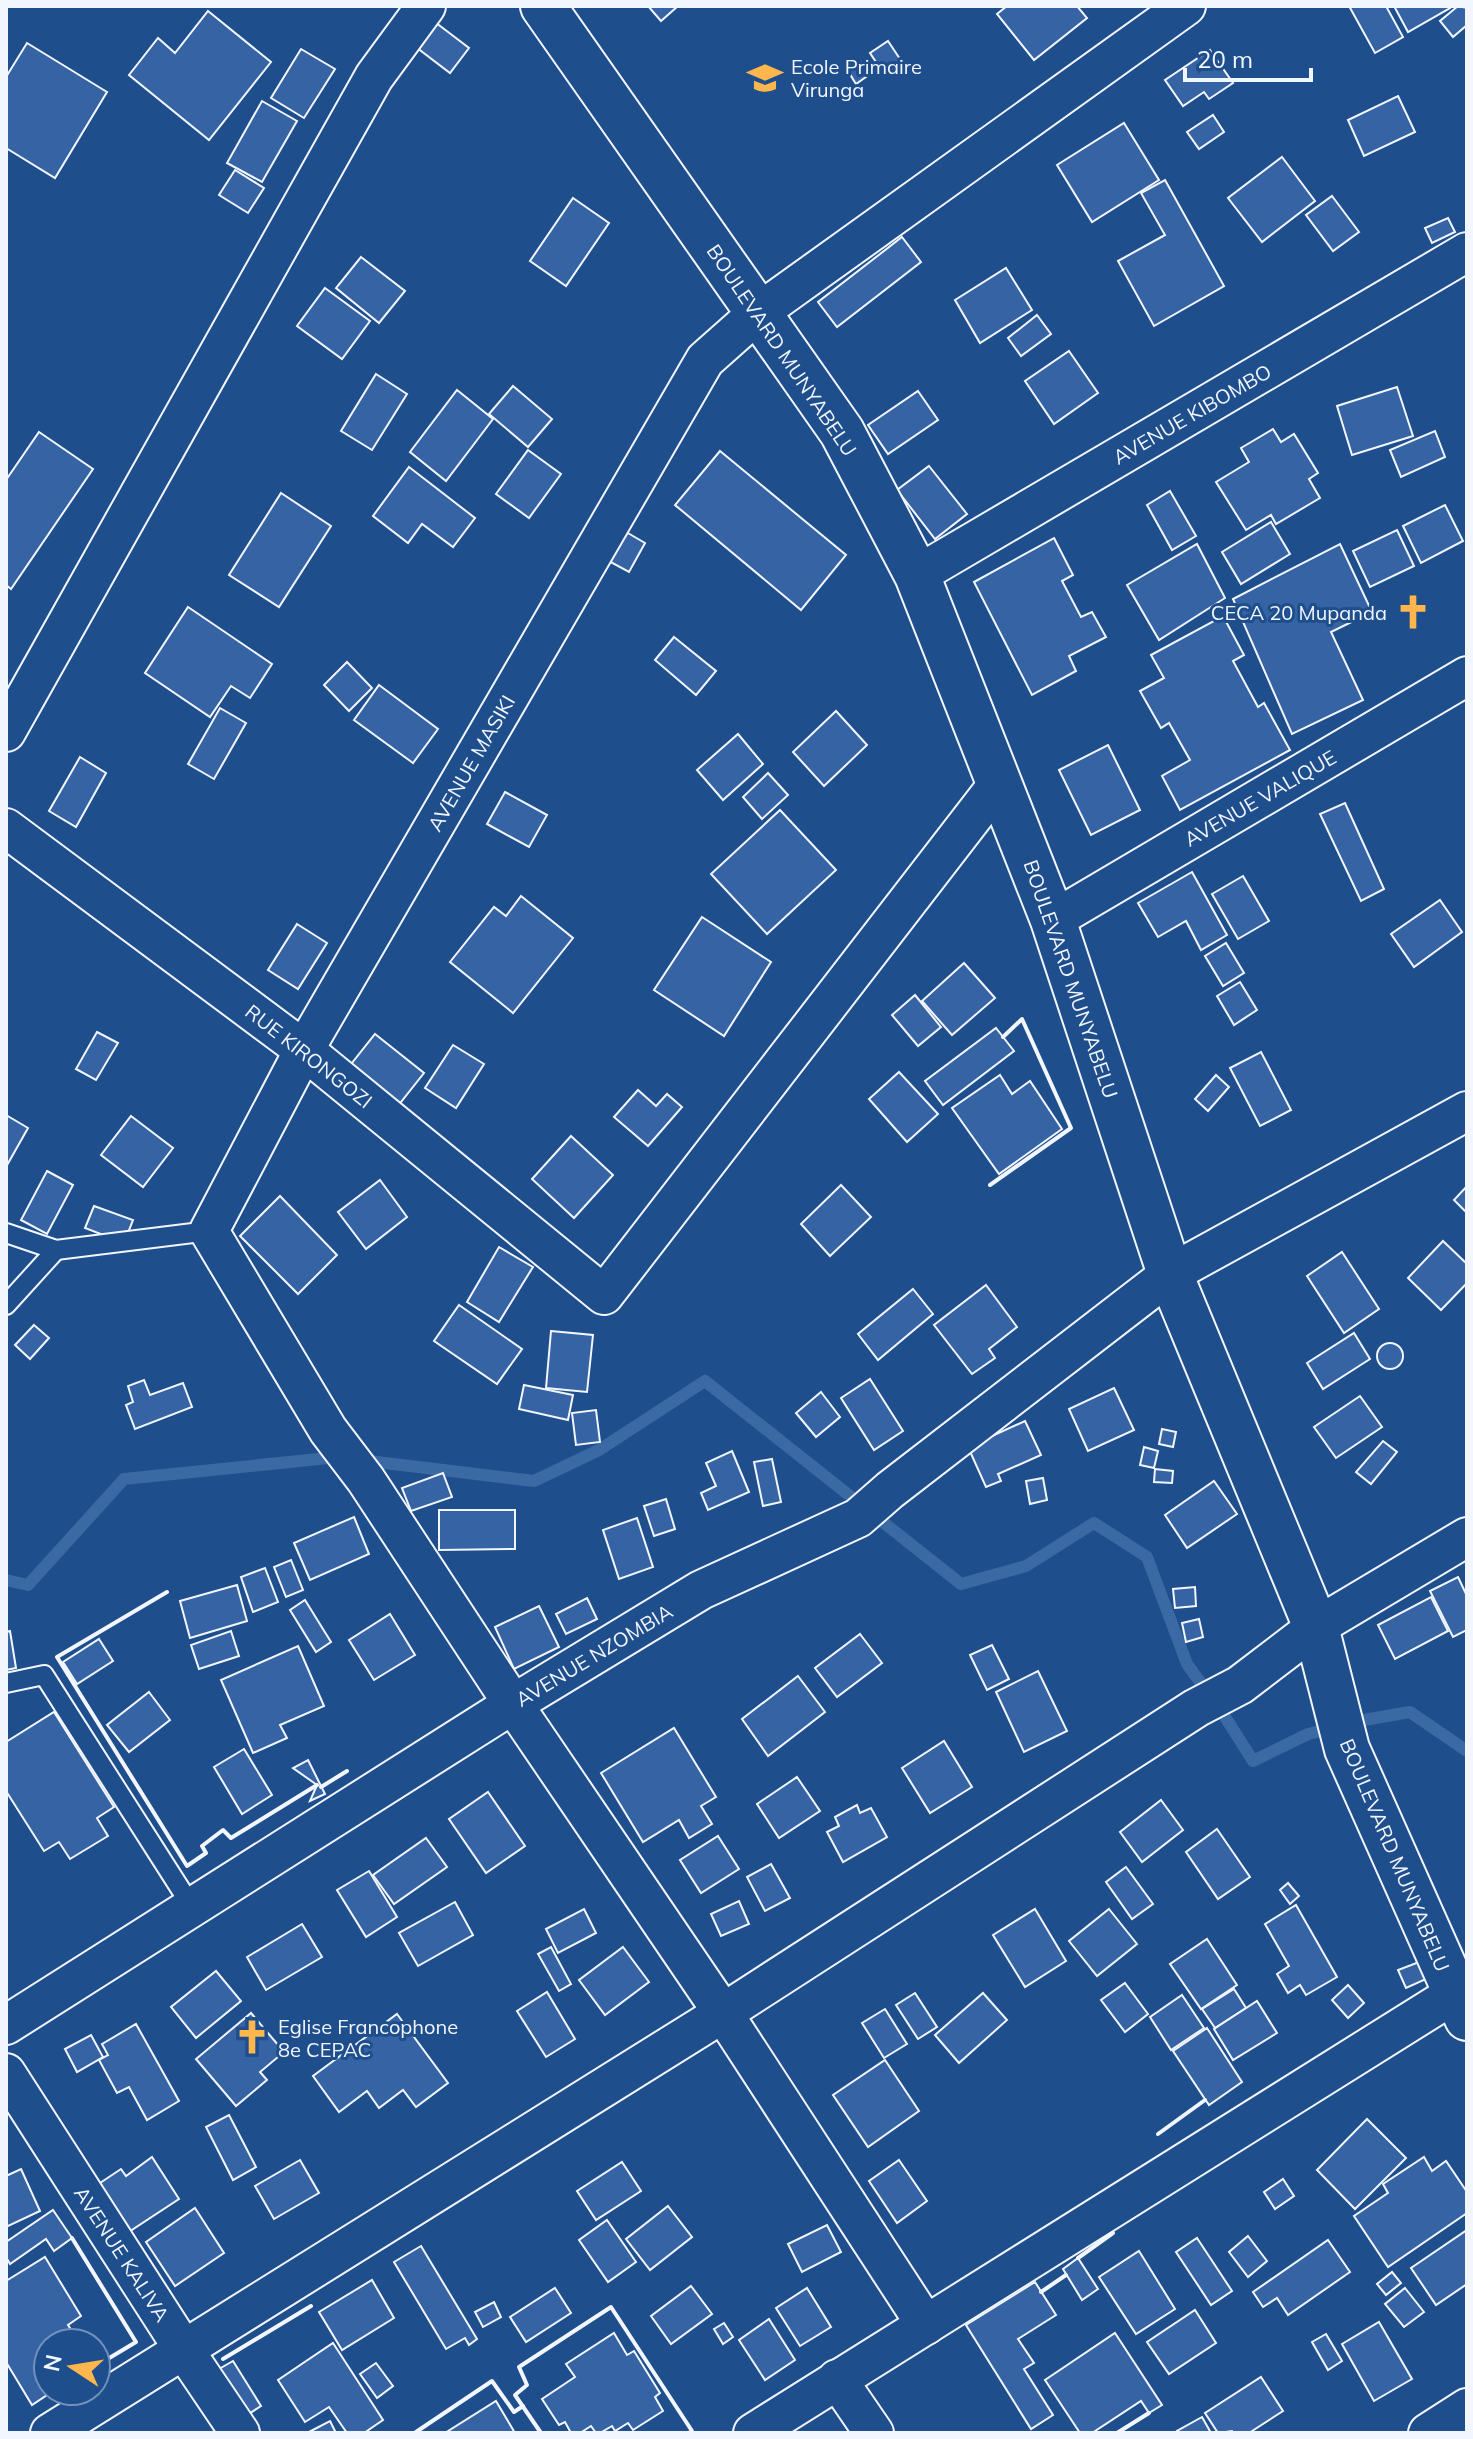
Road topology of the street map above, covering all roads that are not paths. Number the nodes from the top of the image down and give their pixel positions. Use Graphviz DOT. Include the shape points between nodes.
graph roads {
  1 [pos="426,6"];
  2 [pos="543,6"];
  3 [pos="1186,6"];
  4 [pos="1467,252"];
  5 [pos="758,313"];
  6 [pos="917,575"];
  7 [pos="1467,676"];
  8 [pos="6,732"];
  9 [pos="999,783"];
  10 [pos="6,828"];
  11 [pos="1053,920"];
  12 [pos="304,1050"];
  13 [pos="1467,1111"];
  14 [pos="209,1231"];
  15 [pos="6,1233"];
  16 [pos="56,1250"];
  17 [pos="1170,1274"];
  18 [pos="6,1305"];
  19 [pos="1467,1537"];
  20 [pos="1316,1627"];
  21 [pos="6,1683"];
  22 [pos="513,1704"];
  23 [pos="192,1907"];
  24 [pos="1463,1999"];
  25 [pos="723,2013"];
  26 [pos="6,2025"];
  27 [pos="6,2073"];
  28 [pos="926,2325"];
  29 [pos="184,2350"];
  30 [pos="837,2379"];
  31 [pos="1467,2408"];
  32 [pos="50,2433"];
  33 [pos="240,2433"];
  34 [pos="753,2433"];
  35 [pos="874,2433"];
  36 [pos="1428,2433"];
  1 -- 8 [label="street" via="374,77"];
  2 -- 5 [label="street, BOULEVARD MUNYABELU"];
  3 -- 5 [label="street, AVENUE MASIKI"];
  4 -- 6 [label="street, AVENUE KIBOMBO"];
  5 -- 6 [label="street, BOULEVARD MUNYABELU" via="842,432"];
  5 -- 12 [label="street, AVENUE MASIKI" via="705,360"];
  6 -- 9 [label="street, BOULEVARD MUNYABELU"];
  7 -- 11 [label="street, AVENUE VALIQUE"];
  9 -- 11 [label="street, BOULEVARD MUNYABELU"];
  9 -- 12 [label="street, RUE KIRONGOZI" via="604,1295"];
  10 -- 12 [label="street, RUE KIRONGOZI"];
  11 -- 17 [label="street, BOULEVARD MUNYABELU"];
  12 -- 14 [label="street, AVENUE MASIKI"];
  13 -- 17 [label="street, AVENUE NZOMBIA"];
  14 -- 16 [label="lane"];
  14 -- 22 [label="street" via="328,1430"];
  15 -- 16 [label="lane"];
  16 -- 18 [label="lane"];
  17 -- 20 [label="street, BOULEVARD MUNYABELU"];
  17 -- 22 [label="street, AVENUE NZOMBIA" via="858,1518 701,1590"];
  19 -- 20 [label="street"];
  20 -- 24 [label="street, BOULEVARD MUNYABELU" via="1347,1749"];
  20 -- 25 [label="street" via="1240,1685 1196,1708"];
  21 -- 23 [label="lane" via="44,1675"];
  22 -- 23 [label="street, AVENUE NZOMBIA"];
  22 -- 25 [label="street"];
  23 -- 26 [label="street, AVENUE NZOMBIA"];
  24 -- 28 [label="street"];
  25 -- 28 [label="street"];
  25 -- 29 [label="street"];
  27 -- 29 [label="street, AVENUE KALIVA"];
  28 -- 30 [label="street"];
  29 -- 32 [label="street"];
  29 -- 33 [label="street, AVENUE KALIVA"];
  30 -- 34 [label="street"];
  30 -- 35 [label="street"];
  31 -- 36 [label="street"];
}
